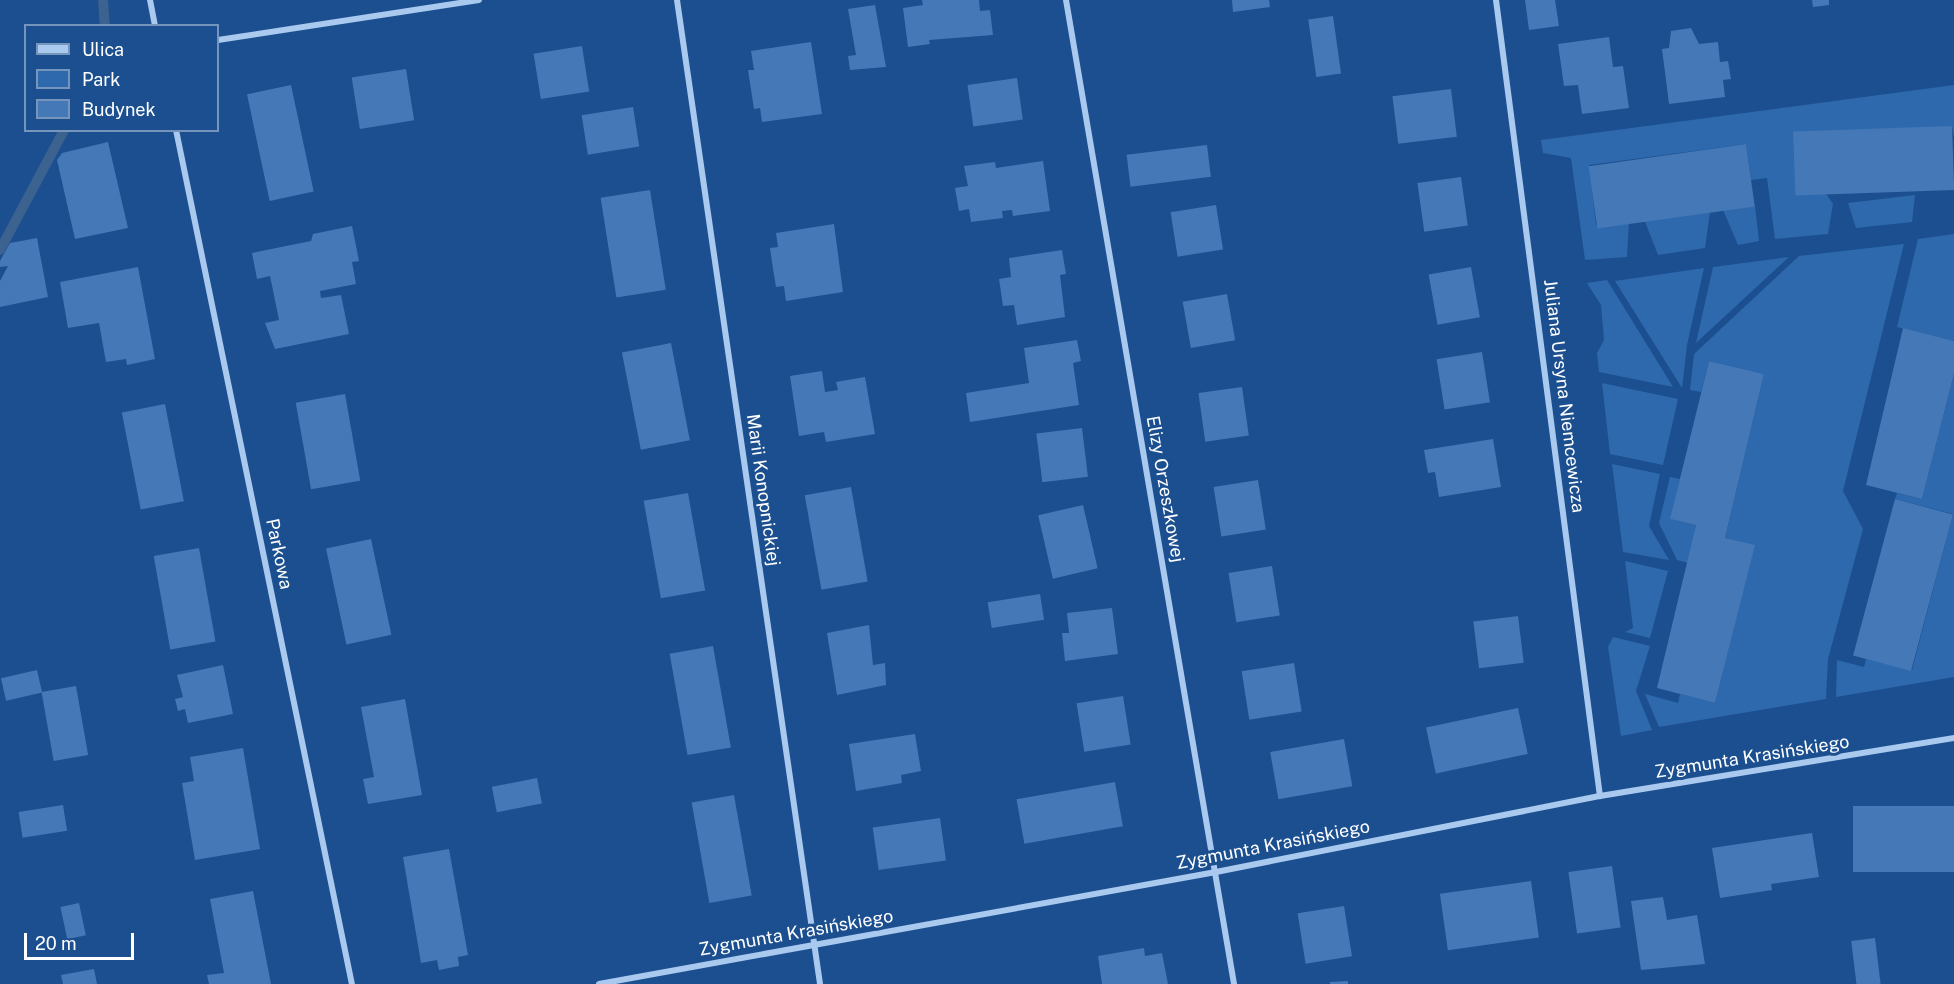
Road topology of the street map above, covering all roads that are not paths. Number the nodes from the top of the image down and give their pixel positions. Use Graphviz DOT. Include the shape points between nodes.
graph roads {
  1 [pos="150,0"];
  2 [pos="479,0"];
  3 [pos="676,0"];
  4 [pos="1066,0"];
  5 [pos="1496,0"];
  6 [pos="155,24"];
  7 [pos="219,40"];
  8 [pos="176,132"];
  9 [pos="1954,738"];
  10 [pos="1600,796"];
  11 [pos="1216,872"];
  12 [pos="815,944"];
  13 [pos="352,984"];
  14 [pos="599,984"];
  15 [pos="820,984"];
  16 [pos="1234,984"];
  1 -- 6 [label="street"];
  2 -- 7 [label="street"];
  3 -- 12 [label="street, Marii Konopnickiej"];
  4 -- 11 [label="street, Elizy Orzeszkowej"];
  5 -- 10 [label="street, Juliana Ursyna Niemcewicza"];
  8 -- 13 [label="street, Parkowa"];
  9 -- 10 [label="street, Zygmunta Krasińskiego"];
  10 -- 11 [label="street, Zygmunta Krasińskiego"];
  11 -- 12 [label="street, Zygmunta Krasińskiego"];
  11 -- 16 [label="street, Elizy Orzeszkowej"];
  12 -- 14 [label="street, Zygmunta Krasińskiego"];
  12 -- 15 [label="street, Marii Konopnickiej"];
}
